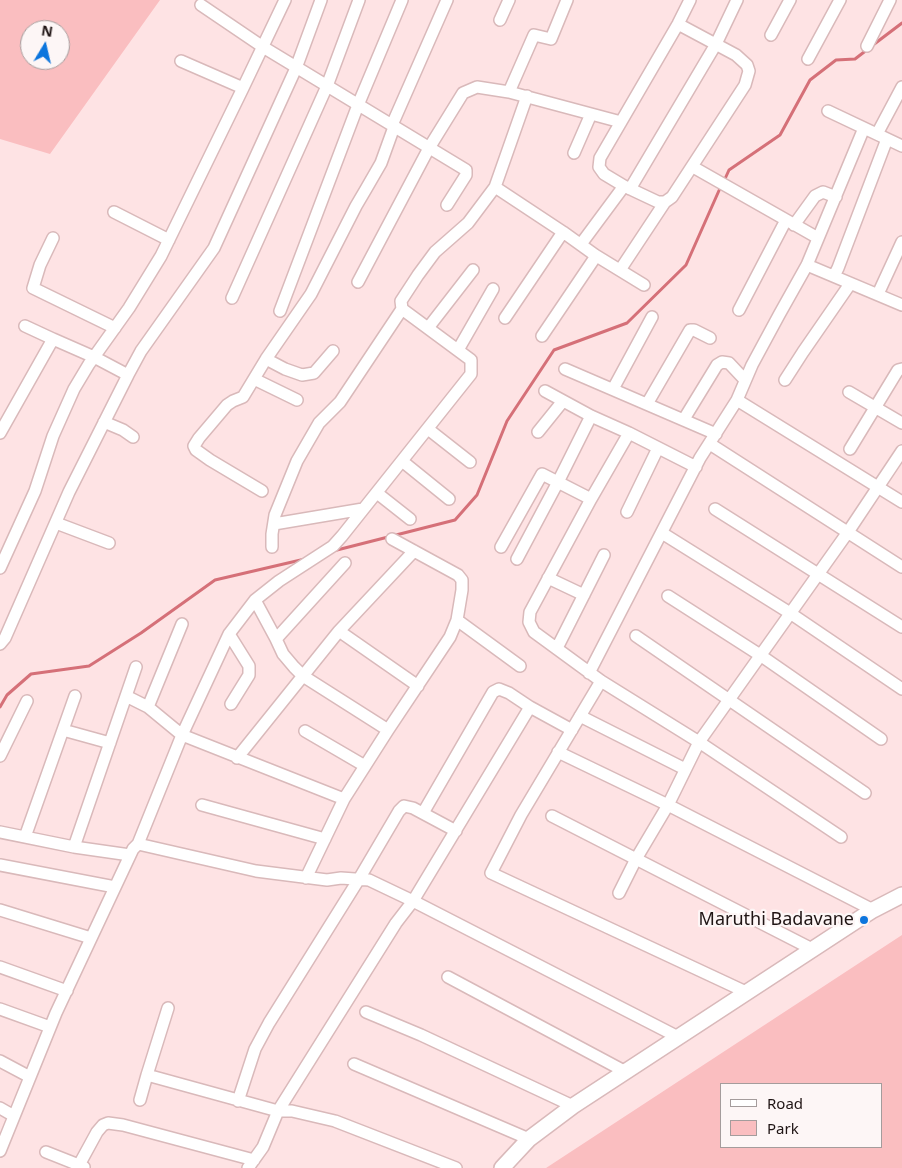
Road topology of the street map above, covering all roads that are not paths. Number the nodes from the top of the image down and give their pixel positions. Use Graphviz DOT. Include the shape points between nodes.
graph roads {
  1 [pos="285,0"];
  2 [pos="320,0"];
  3 [pos="359,0"];
  4 [pos="402,0"];
  5 [pos="447,0"];
  6 [pos="509,0"];
  7 [pos="567,0"];
  8 [pos="690,0"];
  9 [pos="737,0"];
  10 [pos="790,0"];
  11 [pos="840,0"];
  12 [pos="890,0"];
  13 [pos="201,5"];
  14 [pos="500,20"];
  15 [pos="678,24"];
  16 [pos="771,35"];
  17 [pos="716,44"];
  18 [pos="867,46"];
  19 [pos="263,48"];
  20 [pos="808,59"];
  21 [pos="181,61"];
  22 [pos="296,68"];
  23 [pos="327,86"];
  24 [pos="902,87"];
  25 [pos="244,88"];
  26 [pos="509,92"];
  27 [pos="527,96"];
  28 [pos="358,105"];
  29 [pos="828,111"];
  30 [pos="591,114"];
  31 [pos="621,122"];
  32 [pos="393,126"];
  33 [pos="864,128"];
  34 [pos="882,137"];
  35 [pos="902,146"];
  36 [pos="429,148"];
  37 [pos="574,153"];
  38 [pos="693,167"];
  39 [pos="495,187"];
  40 [pos="627,188"];
  41 [pos="836,197"];
  42 [pos="665,202"];
  43 [pos="447,205"];
  44 [pos="114,212"];
  45 [pos="790,222"];
  46 [pos="564,232"];
  47 [pos="53,238"];
  48 [pos="818,238"];
  49 [pos="169,240"];
  50 [pos="902,242"];
  51 [pos="581,244"];
  52 [pos="595,255"];
  53 [pos="808,265"];
  54 [pos="473,270"];
  55 [pos="620,270"];
  56 [pos="834,276"];
  57 [pos="358,282"];
  58 [pos="850,284"];
  59 [pos="644,285"];
  60 [pos="493,289"];
  61 [pos="878,294"];
  62 [pos="232,298"];
  63 [pos="902,305"];
  64 [pos="402,309"];
  65 [pos="739,310"];
  66 [pos="280,312"];
  67 [pos="652,317"];
  68 [pos="505,318"];
  69 [pos="25,326"];
  70 [pos="115,328"];
  71 [pos="428,328"];
  72 [pos="542,336"];
  73 [pos="710,338"];
  74 [pos="53,339"];
  75 [pos="458,350"];
  76 [pos="333,351"];
  77 [pos="94,357"];
  78 [pos="266,359"];
  79 [pos="565,369"];
  80 [pos="902,369"];
  81 [pos="128,375"];
  82 [pos="254,379"];
  83 [pos="746,380"];
  84 [pos="785,380"];
  85 [pos="613,389"];
  86 [pos="545,391"];
  87 [pos="849,392"];
  88 [pos="297,400"];
  89 [pos="737,400"];
  90 [pos="563,401"];
  91 [pos="647,404"];
  92 [pos="876,407"];
  93 [pos="590,416"];
  94 [pos="684,420"];
  95 [pos="104,422"];
  96 [pos="902,422"];
  97 [pos="428,429"];
  98 [pos="0,432"];
  99 [pos="538,432"];
  100 [pos="628,433"];
  101 [pos="716,434"];
  102 [pos="133,437"];
  103 [pos="710,444"];
  104 [pos="658,448"];
  105 [pos="850,449"];
  106 [pos="902,451"];
  107 [pos="402,461"];
  108 [pos="470,462"];
  109 [pos="696,467"];
  110 [pos="558,482"];
  111 [pos="878,487"];
  112 [pos="262,491"];
  113 [pos="377,492"];
  114 [pos="449,499"];
  115 [pos="590,499"];
  116 [pos="902,502"];
  117 [pos="364,509"];
  118 [pos="714,509"];
  119 [pos="627,512"];
  120 [pos="410,519"];
  121 [pos="56,523"];
  122 [pos="274,524"];
  123 [pos="848,532"];
  124 [pos="662,533"];
  125 [pos="392,539"];
  126 [pos="109,543"];
  127 [pos="272,547"];
  128 [pos="501,547"];
  129 [pos="414,551"];
  130 [pos="604,555"];
  131 [pos="517,559"];
  132 [pos="345,563"];
  133 [pos="902,567"];
  134 [pos="0,568"];
  135 [pos="818,573"];
  136 [pos="548,578"];
  137 [pos="584,595"];
  138 [pos="668,596"];
  139 [pos="255,600"];
  140 [pos="790,613"];
  141 [pos="457,620"];
  142 [pos="182,624"];
  143 [pos="902,627"];
  144 [pos="340,630"];
  145 [pos="229,634"];
  146 [pos="636,636"];
  147 [pos="276,639"];
  148 [pos="0,644"];
  149 [pos="557,648"];
  150 [pos="760,655"];
  151 [pos="520,666"];
  152 [pos="136,667"];
  153 [pos="590,673"];
  154 [pos="303,676"];
  155 [pos="601,681"];
  156 [pos="418,686"];
  157 [pos="902,689"];
  158 [pos="74,696"];
  159 [pos="126,696"];
  160 [pos="729,699"];
  161 [pos="27,701"];
  162 [pos="231,704"];
  163 [pos="148,707"];
  164 [pos="530,707"];
  165 [pos="580,716"];
  166 [pos="63,730"];
  167 [pos="388,730"];
  168 [pos="572,730"];
  169 [pos="305,731"];
  170 [pos="182,735"];
  171 [pos="880,739"];
  172 [pos="110,742"];
  173 [pos="699,742"];
  174 [pos="558,752"];
  175 [pos="0,756"];
  176 [pos="236,758"];
  177 [pos="365,766"];
  178 [pos="685,769"];
  179 [pos="865,793"];
  180 [pos="344,799"];
  181 [pos="202,805"];
  182 [pos="668,805"];
  183 [pos="423,813"];
  184 [pos="552,816"];
  185 [pos="456,831"];
  186 [pos="0,832"];
  187 [pos="25,837"];
  188 [pos="841,837"];
  189 [pos="325,839"];
  190 [pos="138,844"];
  191 [pos="74,847"];
  192 [pos="130,855"];
  193 [pos="636,859"];
  194 [pos="0,865"];
  195 [pos="306,878"];
  196 [pos="359,879"];
  197 [pos="115,887"];
  198 [pos="620,893"];
  199 [pos="902,895"];
  200 [pos="413,901"];
  201 [pos="0,910"];
  202 [pos="873,910"];
  203 [pos="91,938"];
  204 [pos="812,949"];
  205 [pos="0,967"];
  206 [pos="448,977"];
  207 [pos="67,991"];
  208 [pos="746,992"];
  209 [pos="168,1008"];
  210 [pos="0,1010"];
  211 [pos="366,1012"];
  212 [pos="50,1027"];
  213 [pos="678,1037"];
  214 [pos="0,1061"];
  215 [pos="354,1064"];
  216 [pos="626,1072"];
  217 [pos="147,1075"];
  218 [pos="30,1077"];
  219 [pos="140,1100"];
  220 [pos="238,1100"];
  221 [pos="573,1106"];
  222 [pos="0,1108"];
  223 [pos="278,1111"];
  224 [pos="14,1116"];
  225 [pos="529,1140"];
  226 [pos="0,1149"];
  227 [pos="46,1152"];
  228 [pos="251,1164"];
  229 [pos="82,1167"];
  230 [pos="456,1168"];
  231 [pos="502,1168"];
  1 -- 19 [label="street"];
  2 -- 22 [label="street"];
  3 -- 23 [label="street"];
  4 -- 28 [label="street"];
  5 -- 32 [label="street"];
  6 -- 14 [label="street"];
  7 -- 26 [label="street" via="551,39 534,35"];
  8 -- 15 [label="street"];
  9 -- 17 [label="street"];
  10 -- 16 [label="street"];
  11 -- 20 [label="street"];
  12 -- 18 [label="street"];
  13 -- 19 [label="street"];
  15 -- 17 [label="street"];
  15 -- 31 [label="street"];
  17 -- 38 [label="street" via="736,55 747,65 749,72 746,86"];
  17 -- 40 [label="street"];
  19 -- 22 [label="street"];
  19 -- 25 [label="street"];
  21 -- 25 [label="street"];
  22 -- 23 [label="street"];
  22 -- 81 [label="street" via="214,248 141,351"];
  23 -- 28 [label="street"];
  23 -- 62 [label="street"];
  24 -- 34 [label="street"];
  25 -- 49 [label="street"];
  26 -- 27 [label="street"];
  26 -- 36 [label="street" via="476,87 463,93"];
  27 -- 30 [label="street"];
  27 -- 39 [label="street"];
  28 -- 32 [label="street"];
  28 -- 66 [label="street"];
  29 -- 33 [label="street"];
  30 -- 31 [label="street"];
  30 -- 37 [label="street"];
  31 -- 40 [label="street" via="600,158 599,167 604,174"];
  32 -- 36 [label="street"];
  32 -- 78 [label="street" via="380,163 312,294"];
  33 -- 34 [label="street"];
  33 -- 41 [label="street"];
  34 -- 35 [label="street"];
  34 -- 56 [label="street"];
  36 -- 43 [label="street" via="466,170 466,176"];
  36 -- 57 [label="street"];
  38 -- 42 [label="street" via="672,198"];
  38 -- 45 [label="street"];
  39 -- 46 [label="street"];
  39 -- 64 [label="street" via="468,223 435,252 401,301"];
  40 -- 42 [label="street"];
  40 -- 51 [label="street"];
  41 -- 45 [label="street" via="823,192 815,196"];
  41 -- 48 [label="street"];
  42 -- 55 [label="street"];
  44 -- 49 [label="street"];
  45 -- 48 [label="street"];
  45 -- 65 [label="street"];
  46 -- 51 [label="street"];
  46 -- 68 [label="street"];
  47 -- 70 [label="street" via="33,288"];
  48 -- 53 [label="street"];
  49 -- 70 [label="street"];
  50 -- 61 [label="street"];
  51 -- 52 [label="street"];
  52 -- 55 [label="street"];
  52 -- 72 [label="street"];
  53 -- 56 [label="street"];
  53 -- 83 [label="street"];
  54 -- 71 [label="street"];
  55 -- 59 [label="street"];
  56 -- 58 [label="street"];
  58 -- 61 [label="street"];
  58 -- 84 [label="street"];
  60 -- 75 [label="street"];
  61 -- 63 [label="street"];
  64 -- 71 [label="street"];
  64 -- 122 [label="street" via="340,402 319,423 309,439 297,460"];
  67 -- 85 [label="street"];
  69 -- 74 [label="street"];
  70 -- 77 [label="street"];
  71 -- 75 [label="street"];
  73 -- 91 [label="street" via="690,330"];
  74 -- 77 [label="street"];
  74 -- 98 [label="street"];
  75 -- 97 [label="street" via="471,360 471,374"];
  76 -- 78 [label="street" via="314,373 302,375"];
  77 -- 81 [label="street"];
  77 -- 134 [label="street" via="74,389 53,436 35,490"];
  78 -- 82 [label="street"];
  79 -- 85 [label="street"];
  80 -- 92 [label="street" via="898,370"];
  81 -- 95 [label="street"];
  82 -- 88 [label="street"];
  82 -- 112 [label="street" via="244,397 227,405 194,446 210,460"];
  83 -- 89 [label="street"];
  83 -- 94 [label="street" via="729,363 717,365"];
  85 -- 91 [label="street"];
  86 -- 90 [label="street"];
  87 -- 92 [label="street"];
  89 -- 101 [label="street"];
  89 -- 111 [label="street"];
  90 -- 93 [label="street"];
  90 -- 99 [label="street"];
  91 -- 94 [label="street"];
  92 -- 96 [label="street"];
  92 -- 105 [label="street"];
  93 -- 100 [label="street"];
  93 -- 110 [label="street"];
  94 -- 101 [label="street"];
  95 -- 102 [label="street"];
  95 -- 121 [label="street"];
  97 -- 107 [label="street"];
  97 -- 108 [label="street"];
  100 -- 104 [label="street"];
  100 -- 115 [label="street"];
  101 -- 103 [label="street"];
  103 -- 109 [label="street"];
  103 -- 123 [label="street"];
  104 -- 109 [label="street"];
  104 -- 119 [label="street"];
  106 -- 111 [label="street"];
  107 -- 113 [label="street"];
  107 -- 114 [label="street"];
  109 -- 124 [label="street"];
  110 -- 115 [label="street"];
  110 -- 128 [label="street" via="542,474"];
  110 -- 131 [label="street"];
  111 -- 116 [label="street"];
  111 -- 123 [label="street"];
  113 -- 117 [label="street"];
  113 -- 120 [label="street"];
  115 -- 136 [label="street"];
  117 -- 122 [label="street"];
  117 -- 139 [label="street" via="333,546"];
  118 -- 135 [label="street"];
  121 -- 126 [label="street"];
  121 -- 148 [label="street" via="6,638"];
  122 -- 127 [label="street"];
  123 -- 133 [label="street"];
  123 -- 135 [label="street"];
  124 -- 140 [label="street"];
  124 -- 153 [label="street"];
  125 -- 129 [label="street"];
  129 -- 141 [label="street" via="462,580"];
  129 -- 144 [label="street"];
  130 -- 137 [label="street"];
  132 -- 147 [label="street"];
  135 -- 140 [label="street"];
  135 -- 143 [label="street"];
  136 -- 137 [label="street"];
  136 -- 149 [label="street" via="530,612 529,622 534,632"];
  137 -- 149 [label="street"];
  138 -- 150 [label="street"];
  139 -- 145 [label="street"];
  139 -- 147 [label="street"];
  140 -- 150 [label="street"];
  140 -- 157 [label="street"];
  141 -- 151 [label="street"];
  141 -- 156 [label="street" via="450,637"];
  142 -- 163 [label="street"];
  144 -- 154 [label="street"];
  144 -- 156 [label="street"];
  145 -- 162 [label="street" via="249,666 250,675"];
  145 -- 170 [label="street"];
  146 -- 160 [label="street"];
  147 -- 154 [label="street" via="283,654"];
  149 -- 153 [label="street"];
  150 -- 160 [label="street"];
  150 -- 171 [label="street"];
  152 -- 159 [label="street"];
  153 -- 155 [label="street"];
  154 -- 167 [label="street"];
  154 -- 176 [label="street"];
  155 -- 165 [label="street"];
  155 -- 173 [label="street"];
  156 -- 167 [label="street"];
  158 -- 166 [label="street"];
  159 -- 163 [label="street"];
  159 -- 172 [label="street"];
  160 -- 173 [label="street"];
  160 -- 179 [label="street"];
  161 -- 175 [label="street"];
  163 -- 170 [label="street"];
  164 -- 168 [label="street"];
  164 -- 183 [label="street" via="509,693 499,689 493,692"];
  164 -- 185 [label="street"];
  165 -- 168 [label="street"];
  165 -- 178 [label="street"];
  166 -- 172 [label="street"];
  166 -- 187 [label="street"];
  167 -- 177 [label="street"];
  168 -- 174 [label="street"];
  169 -- 177 [label="street"];
  170 -- 176 [label="street"];
  170 -- 190 [label="street"];
  172 -- 191 [label="street"];
  173 -- 178 [label="street"];
  173 -- 188 [label="street"];
  174 -- 182 [label="street"];
  174 -- 208 [label="street" via="491,873"];
  176 -- 180 [label="street"];
  177 -- 180 [label="street"];
  178 -- 182 [label="street"];
  180 -- 189 [label="street"];
  181 -- 189 [label="street"];
  182 -- 193 [label="street"];
  182 -- 202 [label="street"];
  183 -- 185 [label="street"];
  183 -- 196 [label="street" via="404,806 399,811"];
  184 -- 193 [label="street"];
  185 -- 200 [label="street"];
  186 -- 187 [label="street"];
  187 -- 191 [label="street"];
  189 -- 195 [label="street"];
  190 -- 192 [label="street"];
  190 -- 195 [label="street" via="256,871"];
  191 -- 192 [label="street"];
  192 -- 197 [label="street"];
  193 -- 198 [label="street"];
  193 -- 204 [label="street"];
  194 -- 197 [label="street"];
  195 -- 196 [label="street"];
  196 -- 200 [label="street" via="369,880"];
  196 -- 220 [label="street" via="269,1023 255,1049"];
  197 -- 203 [label="street"];
  199 -- 202 [label="street"];
  200 -- 213 [label="street"];
  200 -- 223 [label="street"];
  201 -- 203 [label="street"];
  202 -- 204 [label="street"];
  203 -- 207 [label="street"];
  204 -- 208 [label="street"];
  205 -- 207 [label="street"];
  206 -- 216 [label="street"];
  207 -- 212 [label="street"];
  208 -- 213 [label="street"];
  209 -- 217 [label="street"];
  210 -- 212 [label="street"];
  211 -- 221 [label="street"];
  212 -- 218 [label="street"];
  213 -- 216 [label="street"];
  214 -- 218 [label="street"];
  215 -- 225 [label="street"];
  216 -- 221 [label="street"];
  217 -- 219 [label="street"];
  217 -- 220 [label="street"];
  218 -- 224 [label="street"];
  220 -- 223 [label="street"];
  221 -- 225 [label="street"];
  222 -- 224 [label="street"];
  223 -- 228 [label="street" via="263,1147"];
  223 -- 230 [label="street" via="335,1120"];
  224 -- 226 [label="street"];
  225 -- 231 [label="street"];
  227 -- 229 [label="street"];
  228 -- 229 [label="street" via="108,1123 97,1132"];
}
